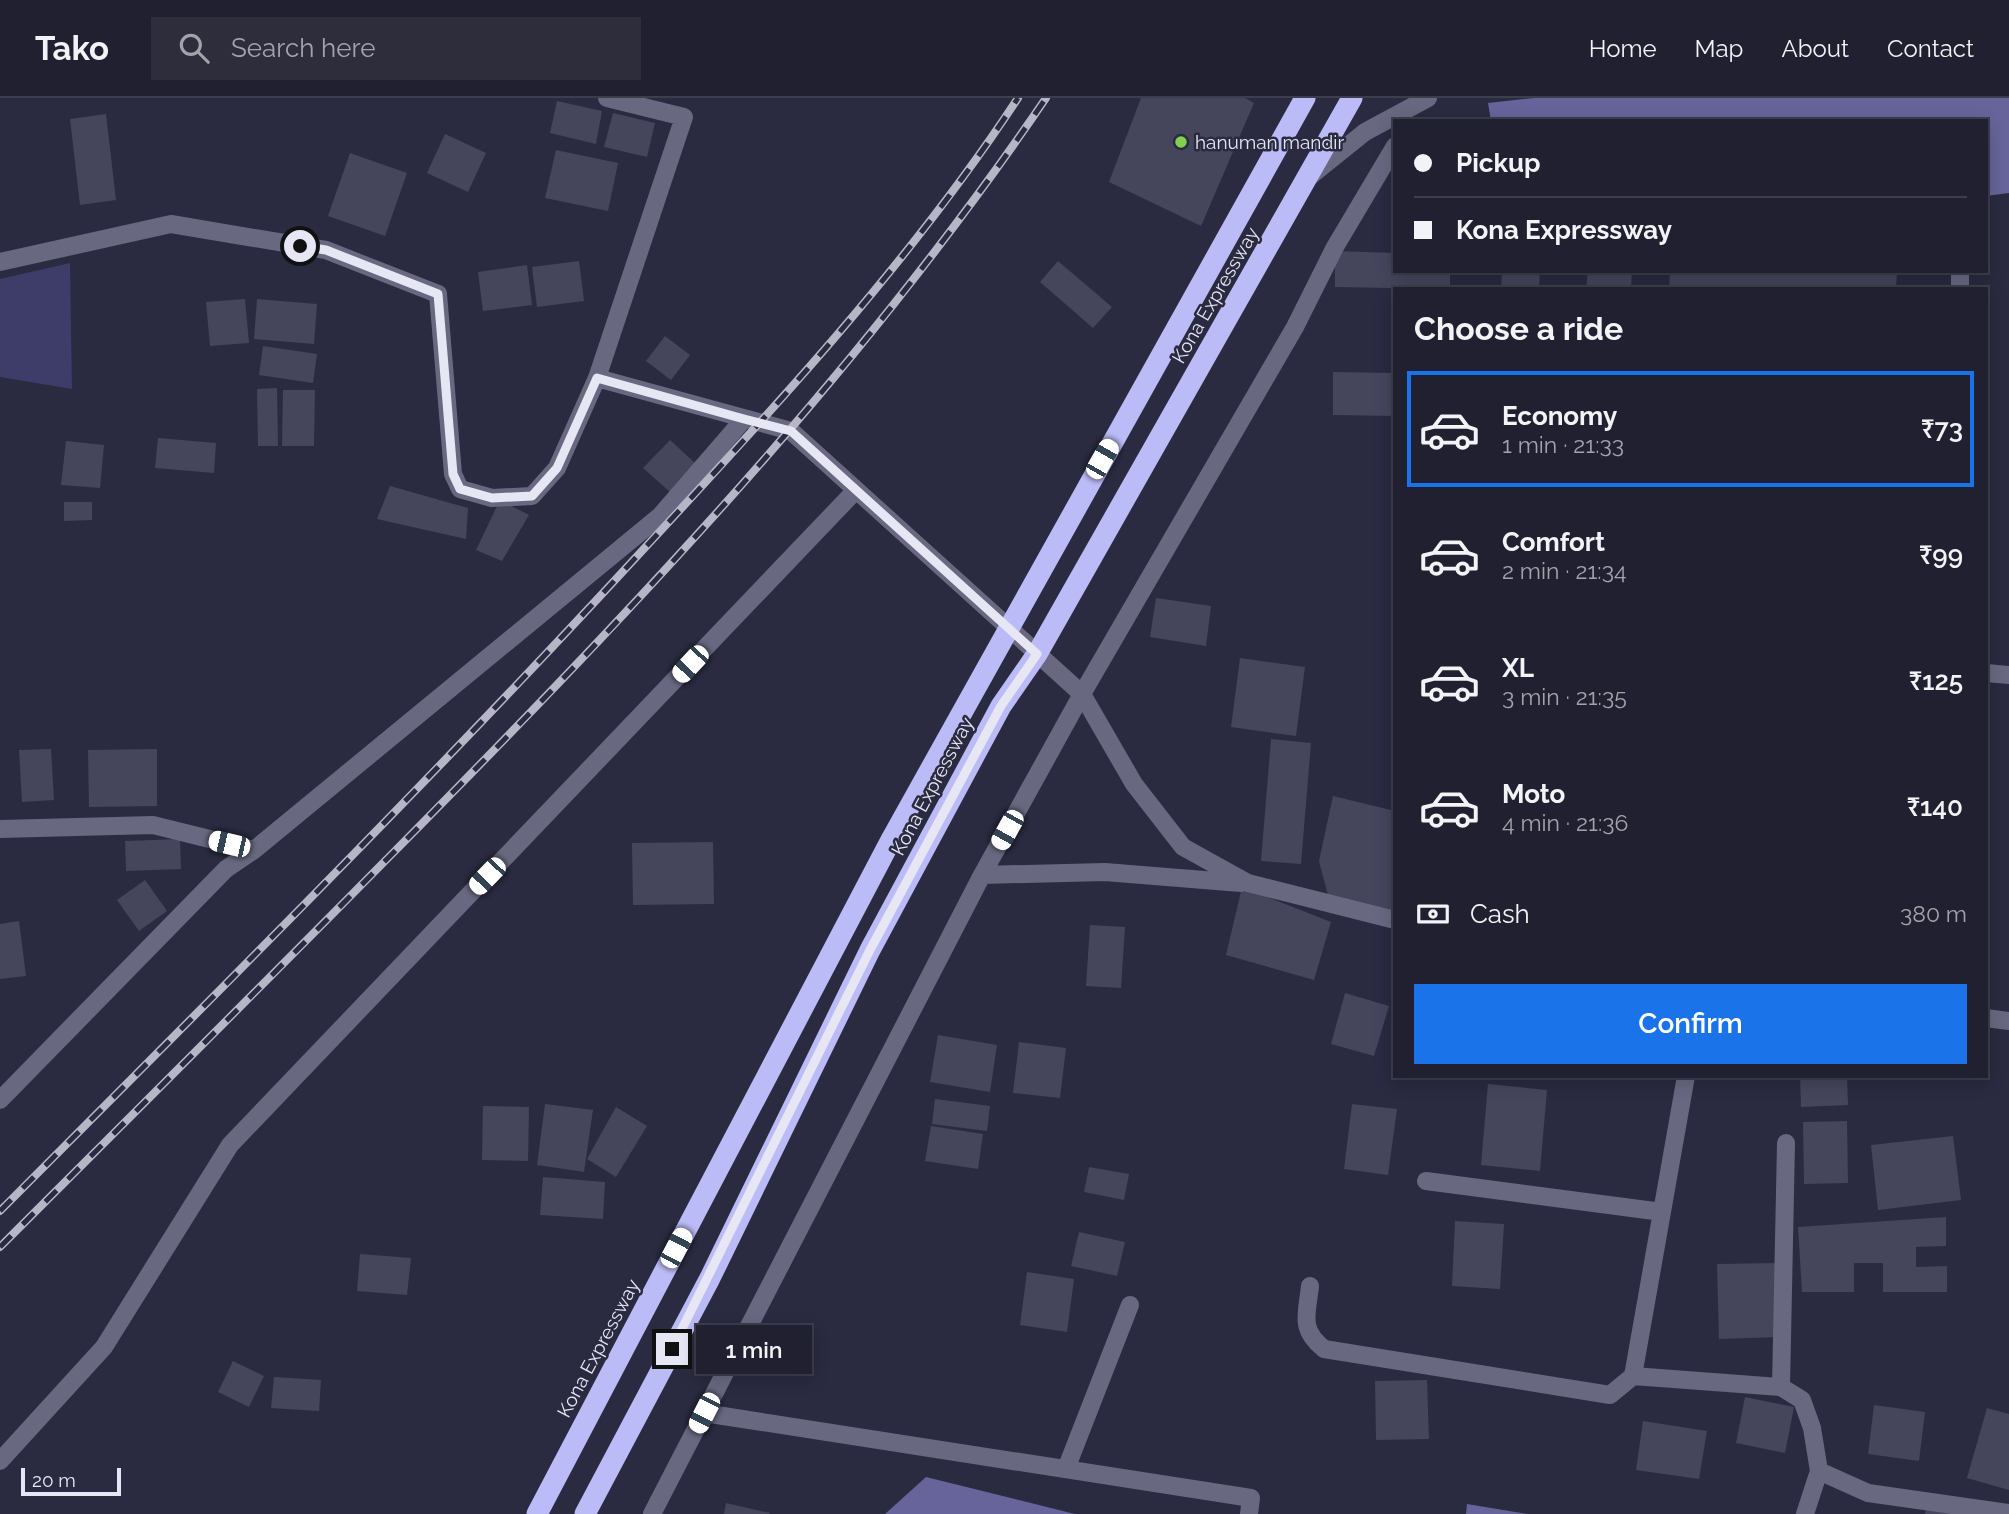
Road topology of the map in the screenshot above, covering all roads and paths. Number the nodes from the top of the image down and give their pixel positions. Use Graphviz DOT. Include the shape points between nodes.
graph roads {
  1 [pos="607,98"];
  2 [pos="1305,98"];
  3 [pos="1352,98"];
  4 [pos="1425,99"];
  5 [pos="1410,119"];
  6 [pos="1393,149"];
  7 [pos="1306,180"];
  8 [pos="0,262"];
  9 [pos="597,378"];
  10 [pos="744,419"];
  11 [pos="856,489"];
  12 [pos="1008,627"];
  13 [pos="1037,654"];
  14 [pos="1988,673"];
  15 [pos="2009,675"];
  16 [pos="1082,694"];
  17 [pos="0,829"];
  18 [pos="254,850"];
  19 [pos="982,875"];
  20 [pos="1248,883"];
  21 [pos="1393,919"];
  22 [pos="1988,1018"];
  23 [pos="2009,1020"];
  24 [pos="1686,1078"];
  25 [pos="0,1100"];
  26 [pos="1786,1143"];
  27 [pos="1426,1181"];
  28 [pos="1662,1212"];
  29 [pos="1310,1286"];
  30 [pos="1130,1305"];
  31 [pos="1633,1376"];
  32 [pos="1781,1387"];
  33 [pos="704,1413"];
  34 [pos="0,1461"];
  35 [pos="1066,1469"];
  36 [pos="1819,1471"];
  37 [pos="1898,1506"];
  38 [pos="2009,1513"];
  39 [pos="537,1514"];
  40 [pos="585,1514"];
  41 [pos="652,1514"];
  42 [pos="1248,1514"];
  43 [pos="1805,1514"];
  1 -- 9 [label="street" via="684,117"];
  2 -- 12 [label="highway, Kona Expressway"];
  3 -- 7 [label="highway, Kona Expressway"];
  4 -- 5 [label="street"];
  4 -- 7 [label="street" via="1365,132"];
  6 -- 16 [label="street" via="1335,247 1296,327"];
  7 -- 13 [label="highway, Kona Expressway"];
  8 -- 9 [label="street" via="171,224 326,250 438,294 453,474 460,489 492,498 532,496 557,468"];
  9 -- 10 [label="street"];
  10 -- 11 [label="street" via="791,431"];
  10 -- 18 [label="street" via="660,516"];
  11 -- 12 [label="street"];
  11 -- 34 [label="street" via="230,1145 104,1347"];
  12 -- 13 [label="street"];
  12 -- 39 [label="highway, Kona Expressway"];
  13 -- 16 [label="street"];
  13 -- 40 [label="highway, Kona Expressway" via="1001,706 870,950 710,1278"];
  14 -- 15 [label="street"];
  16 -- 19 [label="street"];
  16 -- 20 [label="street" via="1134,784 1184,847"];
  17 -- 18 [label="street" via="153,825"];
  18 -- 25 [label="street" via="226,869"];
  19 -- 20 [label="street" via="1105,872"];
  19 -- 33 [label="street"];
  20 -- 21 [label="street"];
  22 -- 23 [label="street"];
  24 -- 28 [label="street"];
  26 -- 32 [label="street"];
  27 -- 28 [label="street"];
  28 -- 31 [label="street"];
  29 -- 31 [label="street" via="1305,1327 1324,1349 1610,1395"];
  30 -- 35 [label="street"];
  31 -- 32 [label="street"];
  32 -- 36 [label="street" via="1802,1400"];
  33 -- 35 [label="street"];
  33 -- 41 [label="street"];
  35 -- 42 [label="street" via="1251,1498"];
  36 -- 37 [label="street"];
  36 -- 43 [label="street"];
  37 -- 38 [label="street"];
}
